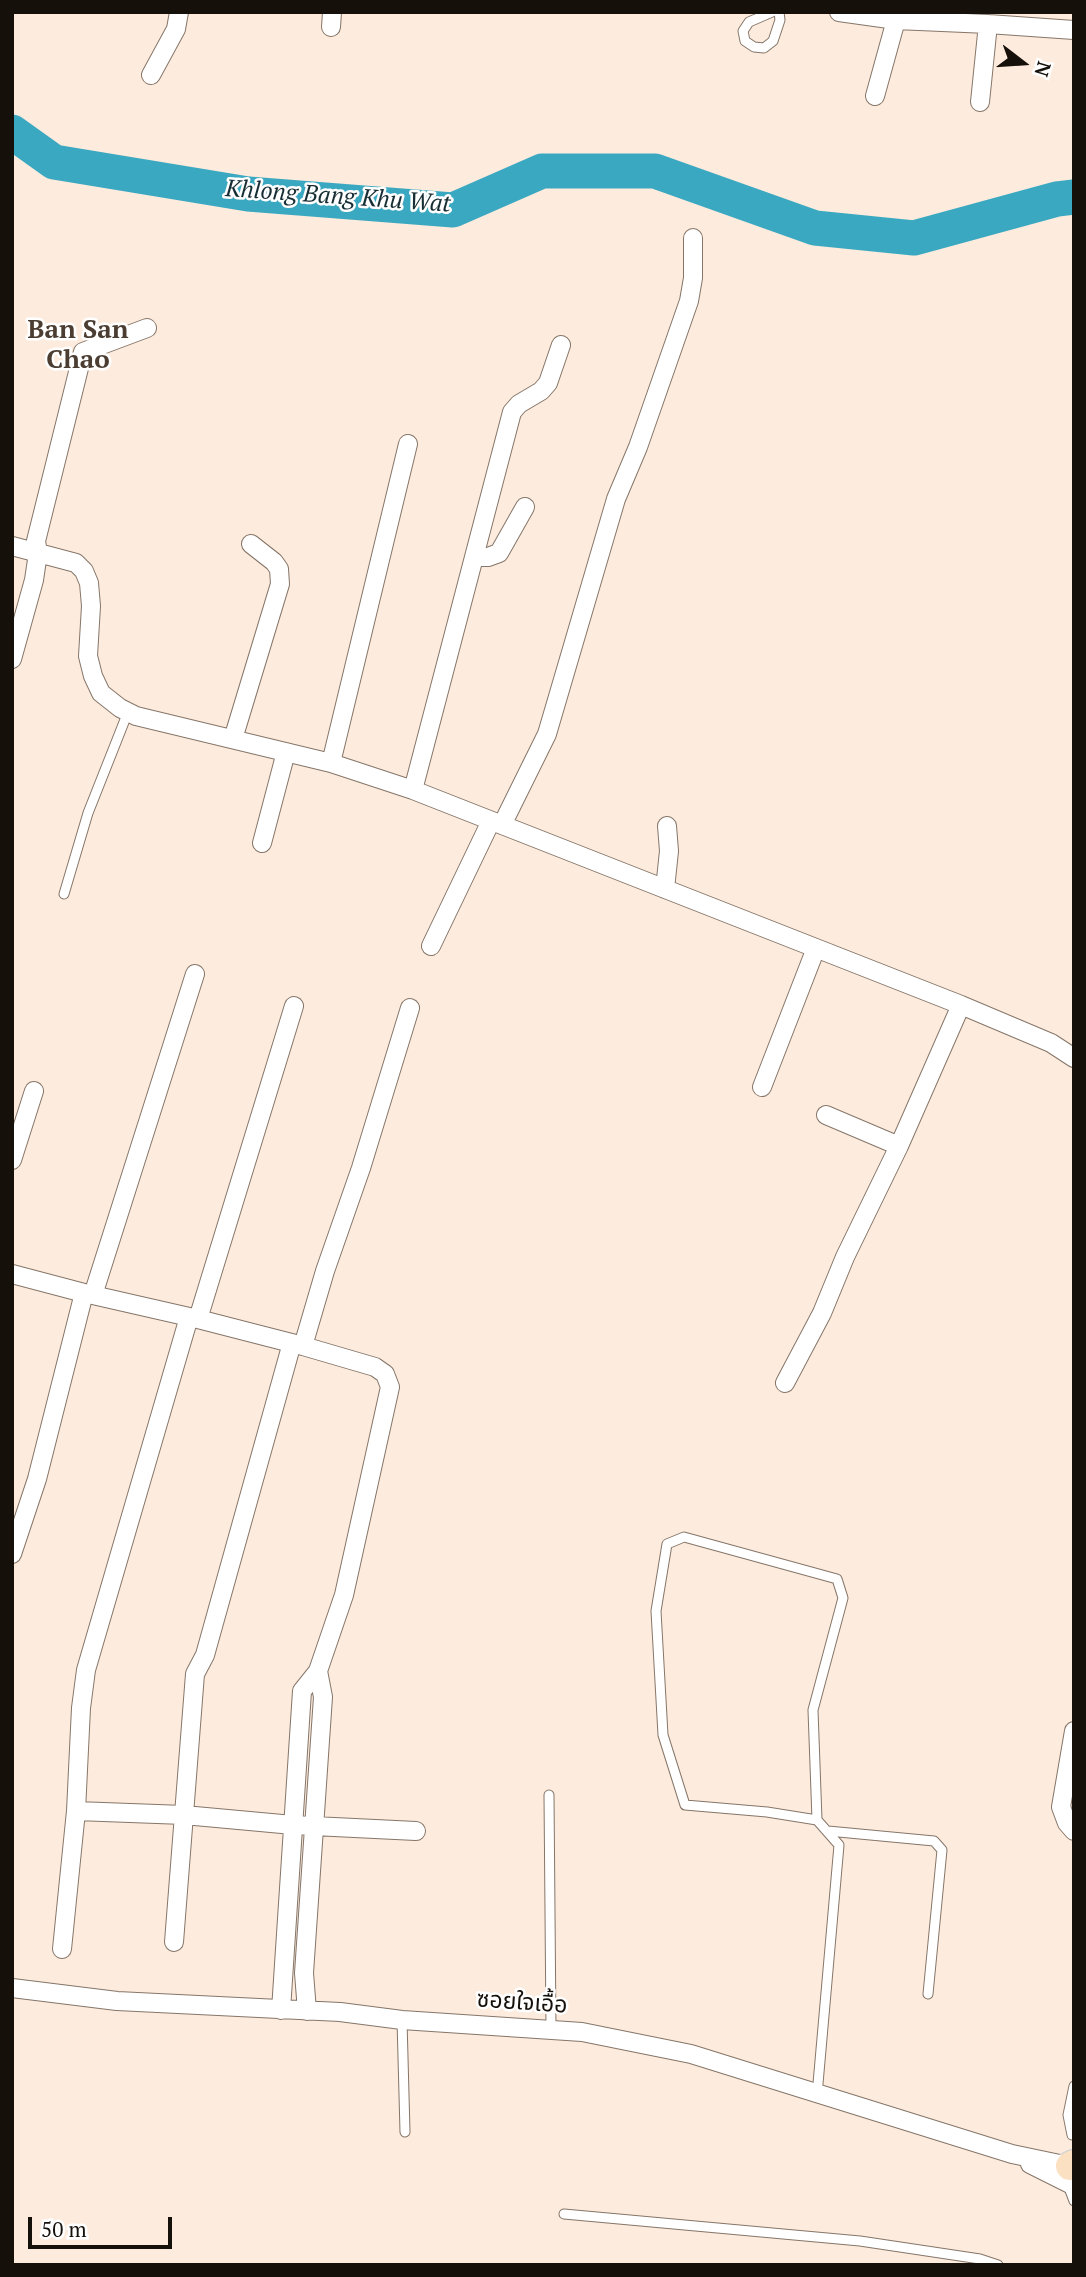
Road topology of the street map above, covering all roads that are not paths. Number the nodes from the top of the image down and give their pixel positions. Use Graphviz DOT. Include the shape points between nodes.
graph roads {
  1 [pos="179,12"];
  2 [pos="772,12"];
  3 [pos="779,12"];
  4 [pos="839,12"];
  5 [pos="905,17"];
  6 [pos="988,23"];
  7 [pos="1074,30"];
  8 [pos="151,75"];
  9 [pos="875,96"];
  10 [pos="980,102"];
  11 [pos="693,237"];
  12 [pos="147,328"];
  13 [pos="561,345"];
  14 [pos="408,444"];
  15 [pos="526,507"];
  16 [pos="251,544"];
  17 [pos="12,546"];
  18 [pos="38,553"];
  19 [pos="474,557"];
  20 [pos="12,659"];
  21 [pos="128,712"];
  22 [pos="233,739"];
  23 [pos="286,752"];
  24 [pos="331,763"];
  25 [pos="413,790"];
  26 [pos="497,823"];
  27 [pos="667,826"];
  28 [pos="262,843"];
  29 [pos="665,889"];
  30 [pos="64,894"];
  31 [pos="431,946"];
  32 [pos="816,948"];
  33 [pos="195,974"];
  34 [pos="961,1005"];
  35 [pos="294,1006"];
  36 [pos="410,1009"];
  37 [pos="1074,1058"];
  38 [pos="762,1087"];
  39 [pos="34,1091"];
  40 [pos="826,1115"];
  41 [pos="899,1146"];
  42 [pos="12,1160"];
  43 [pos="12,1274"];
  44 [pos="88,1294"];
  45 [pos="193,1318"];
  46 [pos="298,1345"];
  47 [pos="785,1383"];
  48 [pos="12,1555"];
  49 [pos="318,1671"];
  50 [pos="1074,1731"];
  51 [pos="549,1795"];
  52 [pos="76,1811"];
  53 [pos="184,1815"];
  54 [pos="817,1820"];
  55 [pos="293,1825"];
  56 [pos="314,1826"];
  57 [pos="416,1831"];
  58 [pos="828,1831"];
  59 [pos="1074,1831"];
  60 [pos="174,1942"];
  61 [pos="62,1949"];
  62 [pos="12,1988"];
  63 [pos="928,1994"];
  64 [pos="281,2010"];
  65 [pos="307,2011"];
  66 [pos="401,2020"];
  67 [pos="551,2029"];
  68 [pos="1074,2086"];
  69 [pos="817,2095"];
  70 [pos="405,2132"];
  71 [pos="1072,2164"];
  72 [pos="564,2214"];
  73 [pos="998,2265"];
  1 -- 8 [label="street" via="176,29"];
  2 -- 3 [label="lane" via="749,22 743,32 754,47 764,48 773,41"];
  4 -- 5 [label="street"];
  5 -- 6 [label="street"];
  5 -- 9 [label="street"];
  6 -- 7 [label="street"];
  6 -- 10 [label="street"];
  11 -- 26 [label="street" via="689,301 617,499 547,734"];
  12 -- 18 [label="street" via="83,352 36,541"];
  13 -- 19 [label="street" via="548,383 512,412"];
  14 -- 24 [label="street"];
  15 -- 19 [label="street" via="499,553"];
  16 -- 22 [label="street" via="274,562 280,584"];
  17 -- 18 [label="street"];
  18 -- 20 [label="street"];
  18 -- 21 [label="street" via="84,570 89,583 88,656 93,676 101,693"];
  19 -- 25 [label="street"];
  21 -- 22 [label="street"];
  21 -- 30 [label="lane" via="88,813"];
  22 -- 23 [label="street"];
  23 -- 24 [label="street"];
  23 -- 28 [label="street"];
  24 -- 25 [label="street"];
  25 -- 26 [label="street"];
  26 -- 29 [label="street"];
  26 -- 31 [label="street"];
  27 -- 29 [label="street"];
  29 -- 32 [label="street"];
  32 -- 34 [label="street"];
  32 -- 38 [label="street"];
  33 -- 44 [label="street"];
  34 -- 37 [label="street" via="1051,1043"];
  34 -- 41 [label="street"];
  35 -- 45 [label="street"];
  36 -- 46 [label="street" via="361,1168"];
  39 -- 42 [label="street"];
  40 -- 41 [label="street"];
  41 -- 47 [label="street"];
  43 -- 44 [label="street"];
  44 -- 45 [label="street"];
  44 -- 48 [label="street"];
  45 -- 46 [label="street"];
  45 -- 52 [label="street" via="86,1670"];
  46 -- 49 [label="street" via="375,1367 385,1374 390,1387 344,1595"];
  46 -- 53 [label="street" via="205,1655 195,1674"];
  49 -- 55 [label="street" via="302,1691"];
  49 -- 56 [label="street" via="323,1697"];
  50 -- 59 [label="street" via="1061,1807"];
  51 -- 67 [label="lane"];
  52 -- 53 [label="street"];
  52 -- 61 [label="street"];
  53 -- 55 [label="street"];
  53 -- 60 [label="street"];
  54 -- 54 [label="lane" via="685,1805 663,1735 656,1611 667,1544 684,1537 837,1579 843,1598 813,1710"];
  54 -- 58 [label="lane"];
  55 -- 56 [label="street"];
  55 -- 64 [label="street"];
  56 -- 57 [label="street"];
  56 -- 65 [label="street" via="304,1973"];
  58 -- 63 [label="lane" via="933,1841 942,1850"];
  58 -- 69 [label="lane" via="839,1844"];
  62 -- 64 [label="street, ซอยใจเอื้อ" via="117,2001"];
  64 -- 65 [label="street, ซอยใจเอื้อ"];
  65 -- 66 [label="street, ซอยใจเอื้อ"];
  66 -- 67 [label="street, ซอยใจเอื้อ"];
  66 -- 70 [label="lane"];
  67 -- 69 [label="street, ซอยใจเอื้อ" via="691,2054"];
  68 -- 71 [label="lane" via="1068,2115"];
  69 -- 71 [label="street, ซอยใจเอื้อ" via="1012,2154"];
  72 -- 73 [label="lane" via="860,2241"];
}
